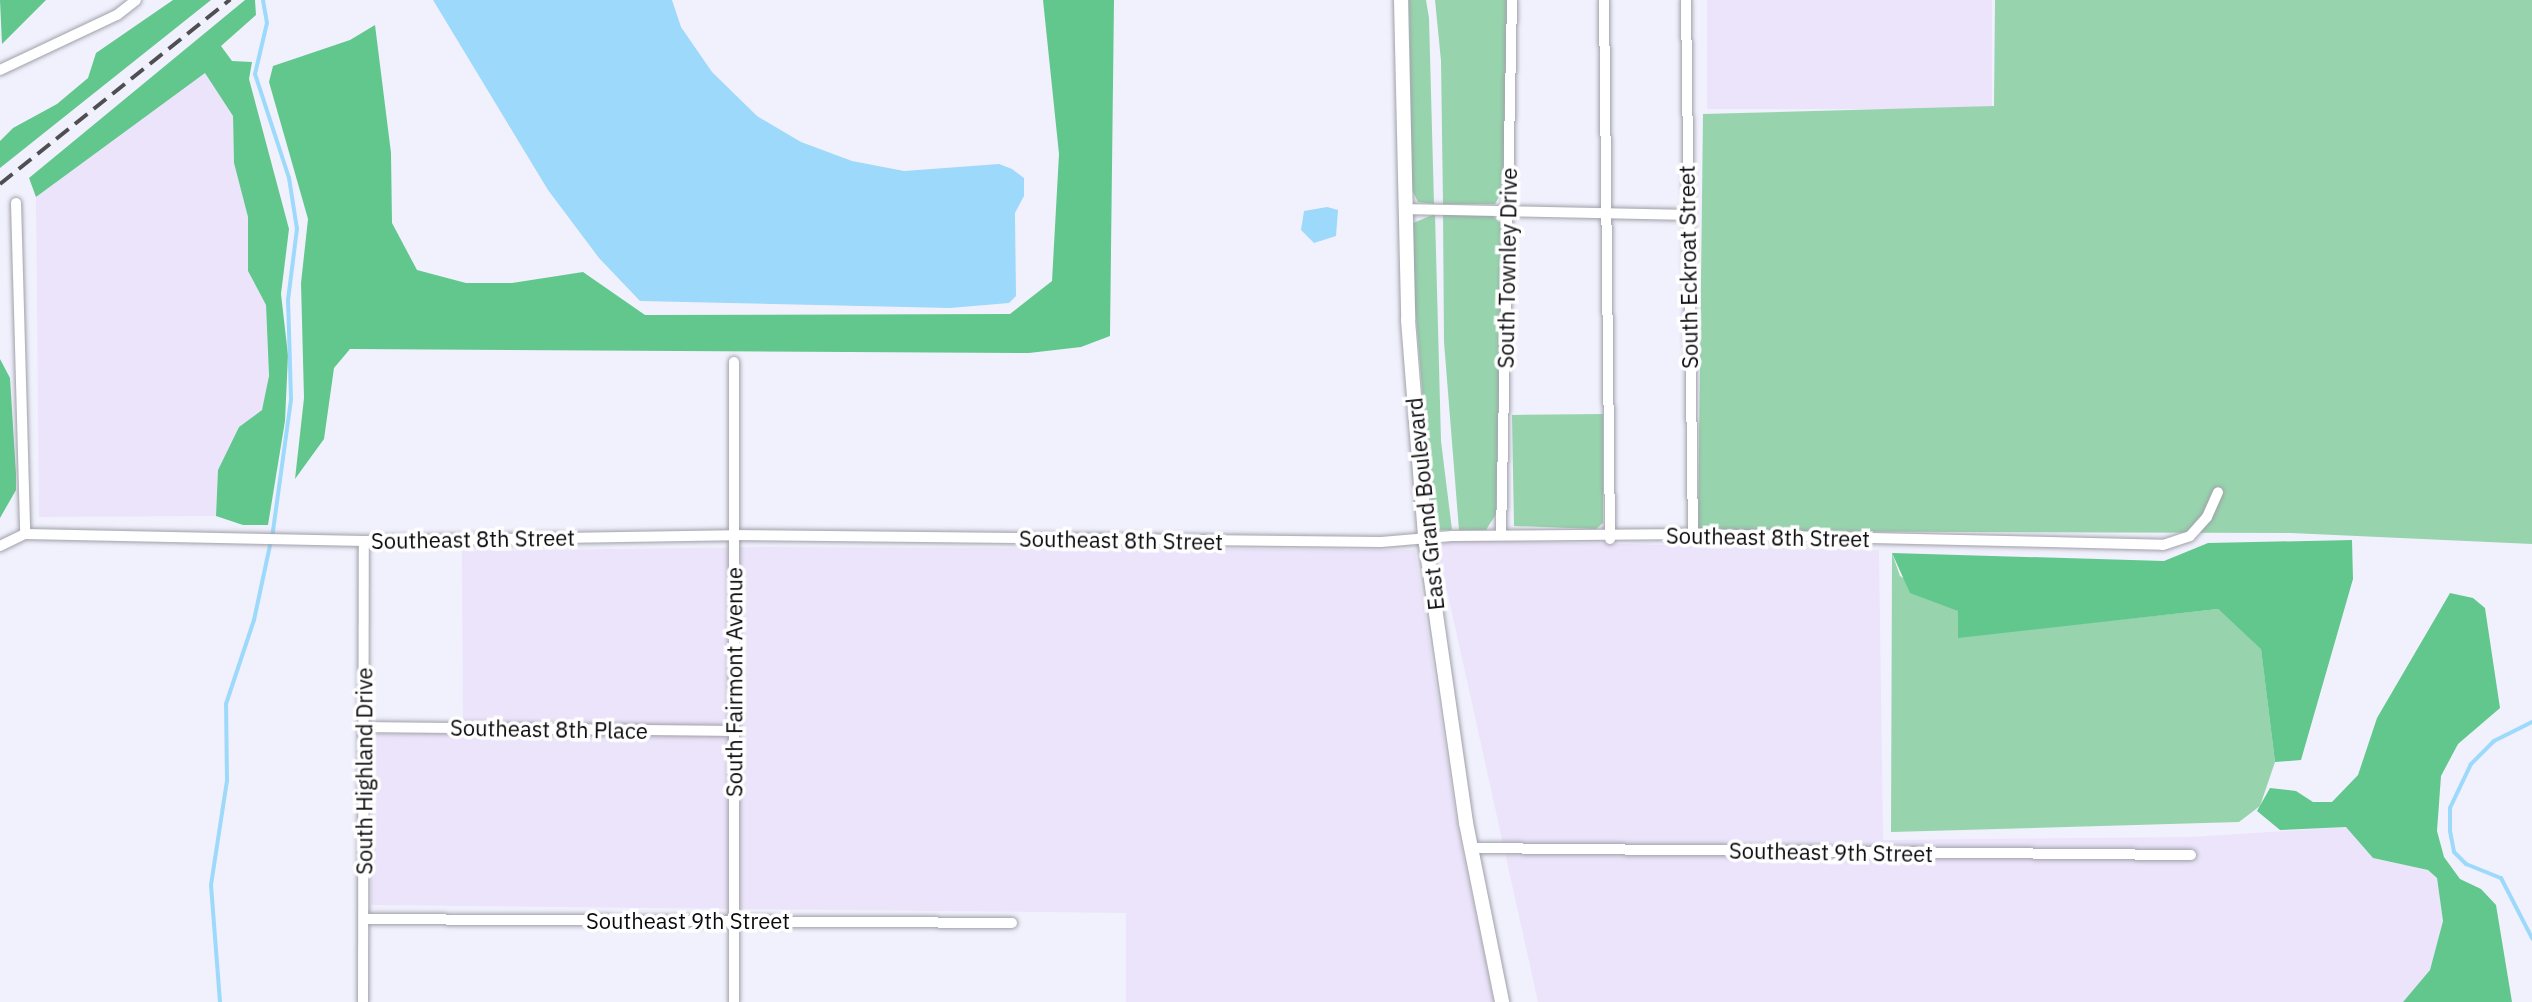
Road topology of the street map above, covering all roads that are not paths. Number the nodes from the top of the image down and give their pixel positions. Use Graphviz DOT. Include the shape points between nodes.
graph roads {
  1 [pos="136,0"];
  2 [pos="1401,0"];
  3 [pos="1512,0"];
  4 [pos="1604,0"];
  5 [pos="1686,0"];
  6 [pos="0,70"];
  7 [pos="16,203"];
  8 [pos="1406,209"];
  9 [pos="1508,211"];
  10 [pos="1605,212"];
  11 [pos="1687,215"];
  12 [pos="734,362"];
  13 [pos="2218,492"];
  14 [pos="25,534"];
  15 [pos="1693,534"];
  16 [pos="733,535"];
  17 [pos="1501,535"];
  18 [pos="1425,538"];
  19 [pos="1610,539"];
  20 [pos="364,541"];
  21 [pos="0,546"];
  22 [pos="363,727"];
  23 [pos="735,731"];
  24 [pos="1470,848"];
  25 [pos="2191,855"];
  26 [pos="364,919"];
  27 [pos="735,921"];
  28 [pos="1012,923"];
  29 [pos="363,1002"];
  30 [pos="734,1002"];
  31 [pos="1502,1002"];
  1 -- 6 [label="street" via="117,15"];
  2 -- 8 [label="street, East Grand Boulevard"];
  3 -- 9 [label="street, South Townley Drive"];
  4 -- 10 [label="street"];
  5 -- 11 [label="street, South Eckroat Street"];
  7 -- 14 [label="street"];
  8 -- 9 [label="street"];
  8 -- 18 [label="street, East Grand Boulevard" via="1410,357"];
  9 -- 10 [label="street"];
  9 -- 17 [label="street, South Townley Drive"];
  10 -- 11 [label="street"];
  10 -- 19 [label="street"];
  11 -- 15 [label="street, South Eckroat Street"];
  12 -- 16 [label="street, South Fairmont Avenue"];
  13 -- 15 [label="street, Southeast 8th Street" via="2207,517 2190,536 2163,545"];
  14 -- 20 [label="street, Southeast 8th Street"];
  14 -- 21 [label="street, Southeast 8th Street"];
  15 -- 19 [label="street, Southeast 8th Street"];
  16 -- 18 [label="street, Southeast 8th Street" via="1381,542"];
  16 -- 20 [label="street, Southeast 8th Street"];
  16 -- 23 [label="street, South Fairmont Avenue"];
  17 -- 18 [label="street, Southeast 8th Street"];
  17 -- 19 [label="street, Southeast 8th Street"];
  18 -- 24 [label="street, East Grand Boulevard"];
  20 -- 22 [label="street, South Highland Drive"];
  22 -- 23 [label="street, Southeast 8th Place"];
  22 -- 26 [label="street, South Highland Drive"];
  23 -- 27 [label="street, South Fairmont Avenue"];
  24 -- 25 [label="street, Southeast 9th Street"];
  24 -- 31 [label="street, East Grand Boulevard"];
  26 -- 27 [label="street, Southeast 9th Street"];
  26 -- 29 [label="street, South Highland Drive"];
  27 -- 28 [label="street, Southeast 9th Street"];
  27 -- 30 [label="street, South Fairmont Avenue"];
}
